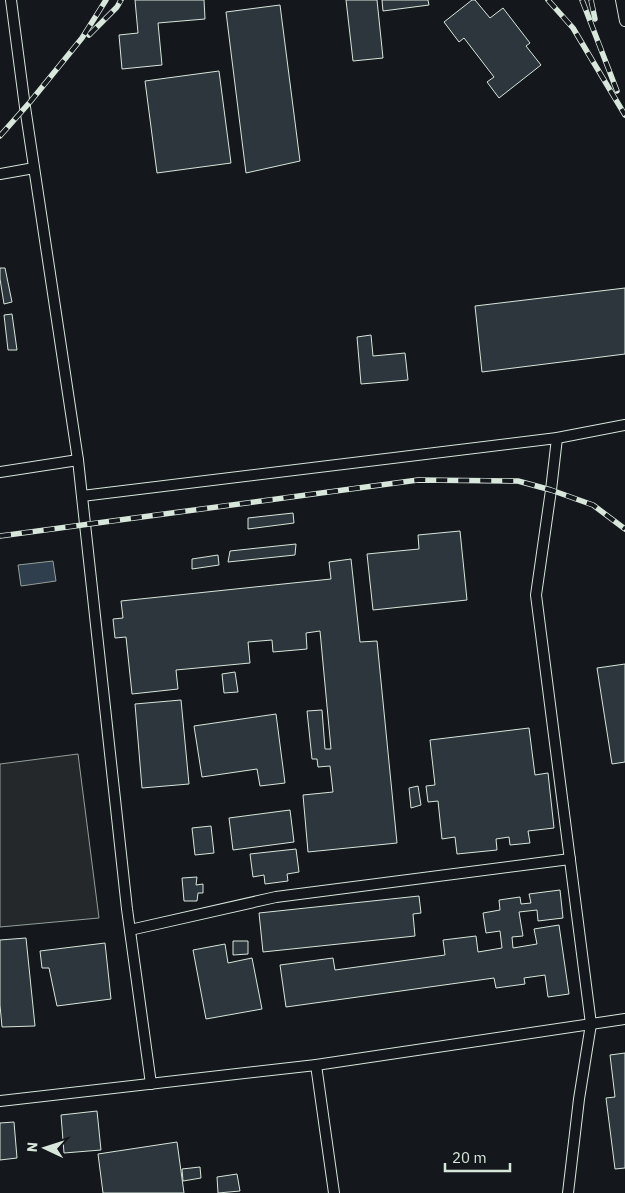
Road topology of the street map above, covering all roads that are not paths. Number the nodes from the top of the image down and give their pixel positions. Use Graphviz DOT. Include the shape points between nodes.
graph roads {
  1 [pos="11,0"];
  2 [pos="621,0"];
  3 [pos="625,21"];
  4 [pos="34,168"];
  5 [pos="0,174"];
  6 [pos="625,424"];
  7 [pos="557,438"];
  8 [pos="78,460"];
  9 [pos="0,472"];
  10 [pos="82,496"];
  11 [pos="570,858"];
  12 [pos="130,930"];
  13 [pos="625,1019"];
  14 [pos="591,1024"];
  15 [pos="316,1065"];
  16 [pos="151,1084"];
  17 [pos="0,1102"];
  18 [pos="334,1193"];
  19 [pos="568,1193"];
  1 -- 4 [label="lane"];
  2 -- 3 [label="lane"];
  4 -- 5 [label="lane"];
  4 -- 8 [label="lane"];
  6 -- 7 [label="lane"];
  7 -- 10 [label="lane"];
  7 -- 11 [label="lane" via="536,594"];
  8 -- 9 [label="lane"];
  8 -- 10 [label="lane"];
  10 -- 12 [label="lane"];
  11 -- 12 [label="lane" via="276,897"];
  11 -- 14 [label="lane"];
  12 -- 16 [label="lane"];
  13 -- 14 [label="lane"];
  14 -- 15 [label="lane"];
  14 -- 19 [label="lane"];
  15 -- 16 [label="lane"];
  15 -- 18 [label="lane"];
  16 -- 17 [label="lane"];
}
